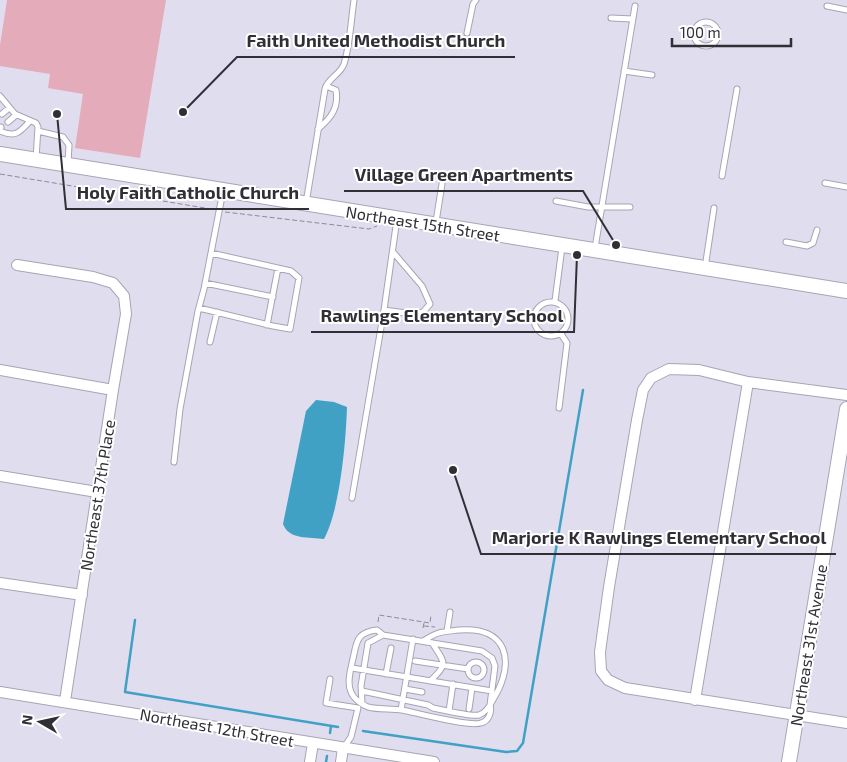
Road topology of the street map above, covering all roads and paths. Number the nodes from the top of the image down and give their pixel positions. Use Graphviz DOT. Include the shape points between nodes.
graph roads {
  1 [pos="354,0"];
  2 [pos="476,0"];
  3 [pos="635,6"];
  4 [pos="827,6"];
  5 [pos="847,10"];
  6 [pos="611,18"];
  7 [pos="633,19"];
  8 [pos="467,33"];
  9 [pos="718,34"];
  10 [pos="624,71"];
  11 [pos="652,76"];
  12 [pos="326,86"];
  13 [pos="737,89"];
  14 [pos="0,96"];
  15 [pos="10,108"];
  16 [pos="2,114"];
  17 [pos="16,115"];
  18 [pos="30,121"];
  19 [pos="8,122"];
  20 [pos="318,129"];
  21 [pos="0,131"];
  22 [pos="38,131"];
  23 [pos="0,154"];
  24 [pos="36,160"];
  25 [pos="68,166"];
  26 [pos="0,174"];
  27 [pos="722,176"];
  28 [pos="825,183"];
  29 [pos="442,184"];
  30 [pos="847,187"];
  31 [pos="224,190"];
  32 [pos="556,201"];
  33 [pos="306,204"];
  34 [pos="630,207"];
  35 [pos="601,208"];
  36 [pos="714,208"];
  37 [pos="220,211"];
  38 [pos="397,219"];
  39 [pos="384,224"];
  40 [pos="435,225"];
  41 [pos="817,230"];
  42 [pos="786,242"];
  43 [pos="562,246"];
  44 [pos="594,251"];
  45 [pos="211,252"];
  46 [pos="393,252"];
  47 [pos="17,265"];
  48 [pos="278,268"];
  49 [pos="705,268"];
  50 [pos="205,284"];
  51 [pos="847,291"];
  52 [pos="273,297"];
  53 [pos="555,301"];
  54 [pos="199,308"];
  55 [pos="384,310"];
  56 [pos="217,312"];
  57 [pos="267,325"];
  58 [pos="561,334"];
  59 [pos="210,342"];
  60 [pos="0,370"];
  61 [pos="748,382"];
  62 [pos="113,390"];
  63 [pos="847,395"];
  64 [pos="559,408"];
  65 [pos="847,409"];
  66 [pos="174,462"];
  67 [pos="0,476"];
  68 [pos="97,492"];
  69 [pos="352,498"];
  70 [pos="0,583"];
  71 [pos="82,595"];
  72 [pos="450,612"];
  73 [pos="431,615"];
  74 [pos="378,622"];
  75 [pos="424,622"];
  76 [pos="440,628"];
  77 [pos="447,631"];
  78 [pos="383,634"];
  79 [pos="412,639"];
  80 [pos="423,641"];
  81 [pos="432,642"];
  82 [pos="391,648"];
  83 [pos="416,661"];
  84 [pos="443,665"];
  85 [pos="352,668"];
  86 [pos="468,669"];
  87 [pos="363,670"];
  88 [pos="386,674"];
  89 [pos="407,677"];
  90 [pos="330,680"];
  91 [pos="430,680"];
  92 [pos="453,684"];
  93 [pos="472,688"];
  94 [pos="405,689"];
  95 [pos="362,691"];
  96 [pos="492,691"];
  97 [pos="0,692"];
  98 [pos="422,692"];
  99 [pos="695,700"];
  100 [pos="65,701"];
  101 [pos="403,701"];
  102 [pos="360,702"];
  103 [pos="490,705"];
  104 [pos="358,708"];
  105 [pos="468,709"];
  106 [pos="401,710"];
  107 [pos="449,711"];
  108 [pos="797,715"];
  109 [pos="847,723"];
  110 [pos="313,744"];
  111 [pos="343,748"];
  112 [pos="310,762"];
  113 [pos="341,762"];
  114 [pos="434,762"];
  115 [pos="789,762"];
  1 -- 12 [label="lane" via="344,64"];
  2 -- 8 [label="lane" via="472,4"];
  3 -- 7 [label="lane"];
  4 -- 5 [label="lane"];
  6 -- 7 [label="lane"];
  7 -- 10 [label="lane"];
  9 -- 9 [label="lane" via="714,43 706,46 697,42 694,33 698,25 707,22 715,26"];
  10 -- 11 [label="lane"];
  10 -- 35 [label="lane"];
  12 -- 20 [label="lane"];
  12 -- 20 [label="lane" via="336,90 338,99 330,119"];
  13 -- 27 [label="lane"];
  14 -- 15 [label="lane"];
  15 -- 16 [label="lane"];
  15 -- 17 [label="lane"];
  17 -- 18 [label="lane"];
  17 -- 19 [label="lane"];
  18 -- 21 [label="lane" via="20,132 8,134"];
  18 -- 22 [label="lane" via="36,124"];
  20 -- 33 [label="lane"];
  22 -- 24 [label="lane"];
  22 -- 25 [label="lane" via="63,136 69,145"];
  23 -- 24 [label="street, Northeast 15th Street"];
  24 -- 25 [label="street, Northeast 15th Street"];
  25 -- 31 [label="street, Northeast 15th Street"];
  26 -- 37 [label="path"];
  28 -- 30 [label="lane"];
  29 -- 40 [label="lane"];
  31 -- 33 [label="street, Northeast 15th Street"];
  31 -- 37 [label="lane"];
  32 -- 35 [label="lane"];
  33 -- 38 [label="street, Northeast 15th Street"];
  34 -- 35 [label="lane"];
  35 -- 44 [label="lane"];
  36 -- 49 [label="lane"];
  37 -- 39 [label="path" via="368,229"];
  37 -- 45 [label="lane"];
  38 -- 40 [label="street, Northeast 15th Street"];
  38 -- 46 [label="lane"];
  40 -- 43 [label="street, Northeast 15th Street"];
  41 -- 42 [label="lane" via="813,243 807,246"];
  43 -- 44 [label="street, Northeast 15th Street"];
  43 -- 53 [label="lane"];
  44 -- 49 [label="street, Northeast 15th Street"];
  45 -- 48 [label="lane"];
  45 -- 50 [label="lane"];
  46 -- 55 [label="lane"];
  46 -- 55 [label="lane" via="422,286 430,304 423,312 413,314"];
  47 -- 62 [label="street, Northeast 37th Place" via="114,283 124,296 126,314"];
  48 -- 52 [label="lane"];
  48 -- 57 [label="lane" via="291,271 299,278 292,320 290,329"];
  49 -- 51 [label="street, Northeast 15th Street"];
  50 -- 52 [label="lane"];
  50 -- 54 [label="lane"];
  52 -- 57 [label="lane"];
  53 -- 58 [label="lane" via="566,309 568,323"];
  53 -- 58 [label="lane" via="541,304 533,315 534,322 536,328 547,336"];
  54 -- 56 [label="lane"];
  54 -- 66 [label="lane" via="180,409"];
  55 -- 69 [label="lane"];
  56 -- 57 [label="lane"];
  56 -- 59 [label="lane"];
  58 -- 64 [label="lane" via="567,343"];
  60 -- 62 [label="street"];
  61 -- 63 [label="street"];
  61 -- 99 [label="street"];
  61 -- 99 [label="street" via="699,370 669,369 651,378 643,390 609,587 600,652 601,671 608,680 625,688"];
  62 -- 68 [label="street, Northeast 37th Place"];
  65 -- 108 [label="street, Northeast 31st Avenue"];
  67 -- 68 [label="street"];
  68 -- 71 [label="street, Northeast 37th Place"];
  70 -- 71 [label="street"];
  71 -- 100 [label="street, Northeast 37th Place"];
  72 -- 77 [label="lane"];
  73 -- 75 [label="path" via="430,623"];
  74 -- 75 [label="path" via="379,615"];
  75 -- 76 [label="path" via="424,627"];
  77 -- 80 [label="lane" via="436,632"];
  77 -- 103 [label="lane" via="480,631 490,634 501,645 506,657 506,671"];
  78 -- 79 [label="lane"];
  78 -- 85 [label="lane" via="377,630 360,636"];
  78 -- 87 [label="lane" via="368,642"];
  79 -- 80 [label="lane"];
  79 -- 89 [label="lane"];
  80 -- 81 [label="lane"];
  81 -- 84 [label="lane"];
  81 -- 96 [label="lane" via="482,651 492,658 495,666"];
  82 -- 88 [label="lane"];
  83 -- 84 [label="lane"];
  84 -- 86 [label="lane"];
  84 -- 91 [label="lane"];
  85 -- 87 [label="lane"];
  85 -- 102 [label="lane" via="351,692"];
  87 -- 88 [label="lane"];
  87 -- 95 [label="lane"];
  88 -- 89 [label="lane"];
  89 -- 91 [label="lane"];
  89 -- 94 [label="lane"];
  90 -- 104 [label="lane" via="326,703"];
  91 -- 92 [label="lane"];
  92 -- 93 [label="lane"];
  92 -- 107 [label="lane"];
  93 -- 96 [label="lane"];
  93 -- 105 [label="lane"];
  94 -- 98 [label="lane"];
  94 -- 101 [label="lane"];
  95 -- 101 [label="lane"];
  95 -- 102 [label="lane"];
  96 -- 103 [label="lane"];
  97 -- 100 [label="street, Northeast 12th Street"];
  99 -- 108 [label="street"];
  100 -- 110 [label="street, Northeast 12th Street"];
  101 -- 106 [label="lane"];
  101 -- 107 [label="lane"];
  102 -- 104 [label="lane"];
  102 -- 106 [label="lane" via="367,706"];
  103 -- 106 [label="lane" via="492,709 488,718 481,723"];
  103 -- 107 [label="lane" via="479,715"];
  104 -- 111 [label="lane" via="351,737"];
  108 -- 109 [label="street"];
  108 -- 115 [label="street, Northeast 31st Avenue"];
  110 -- 111 [label="street, Northeast 12th Street"];
  110 -- 112 [label="street"];
  111 -- 113 [label="street"];
  111 -- 114 [label="street, Northeast 12th Street"];
}
